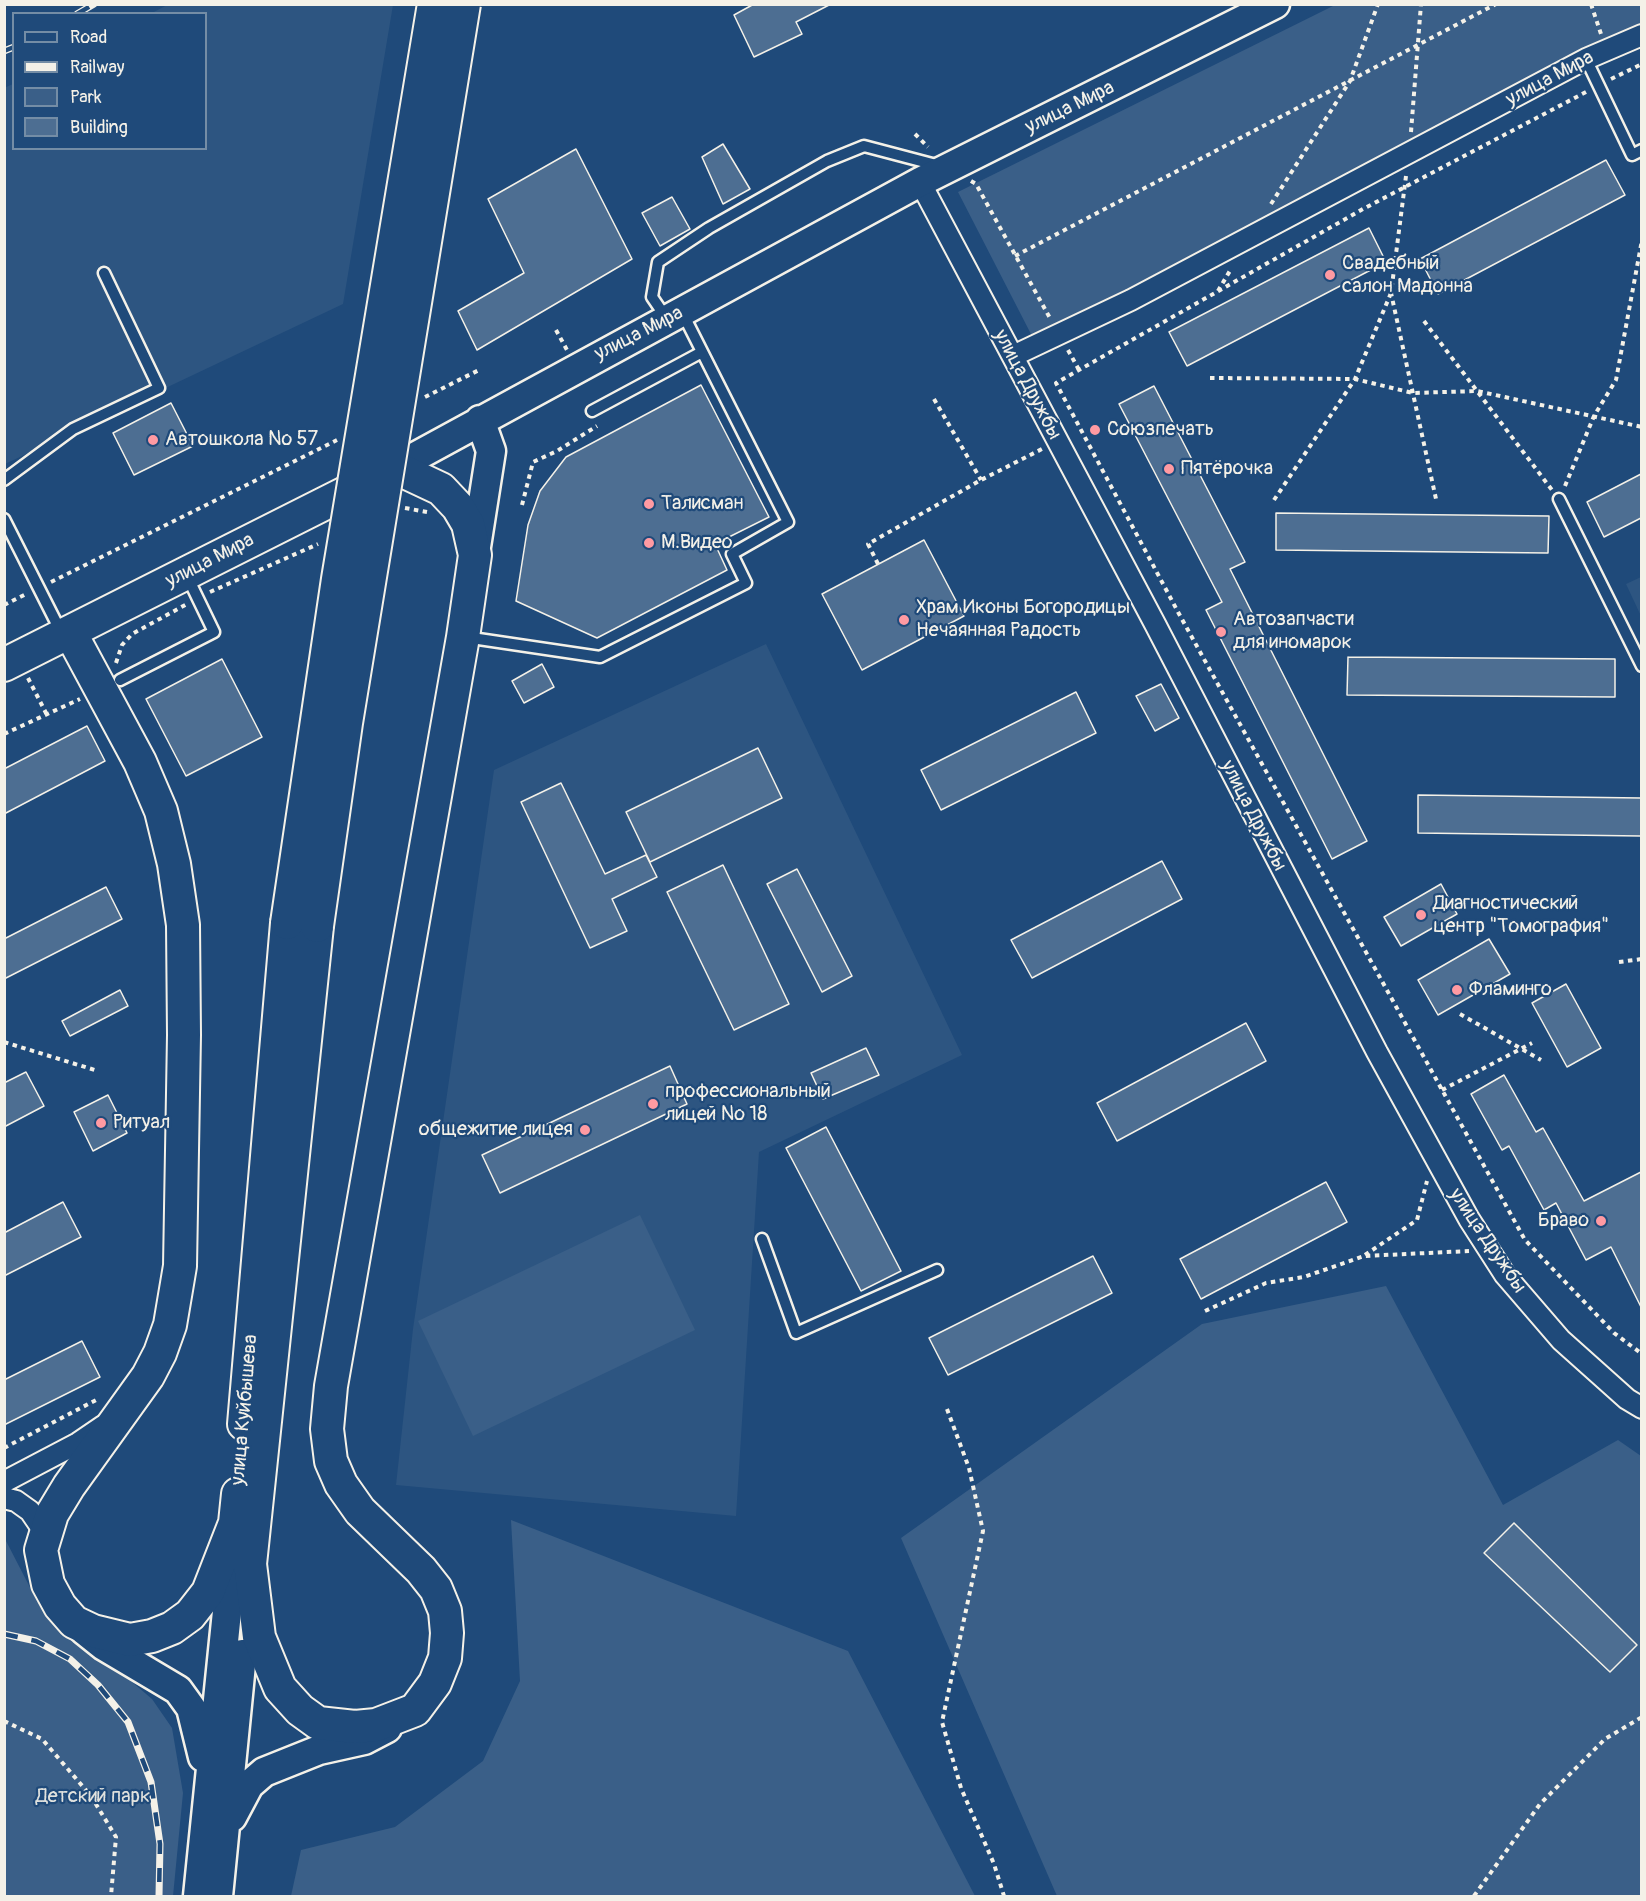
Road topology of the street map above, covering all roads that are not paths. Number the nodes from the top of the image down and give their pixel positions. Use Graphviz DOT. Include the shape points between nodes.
graph roads {
  1 [pos="434,4"];
  2 [pos="464,4"];
  3 [pos="1275,4"];
  4 [pos="1641,35"];
  5 [pos="1586,59"];
  6 [pos="1641,150"];
  7 [pos="949,168"];
  8 [pos="920,182"];
  9 [pos="104,273"];
  10 [pos="667,310"];
  11 [pos="702,352"];
  12 [pos="1013,357"];
  13 [pos="592,411"];
  14 [pos="480,420"];
  15 [pos="391,470"];
  16 [pos="4,480"];
  17 [pos="1559,499"];
  18 [pos="4,519"];
  19 [pos="475,555"];
  20 [pos="186,573"];
  21 [pos="66,634"];
  22 [pos="462,637"];
  23 [pos="4,665"];
  24 [pos="1641,666"];
  25 [pos="120,680"];
  26 [pos="302,924"];
  27 [pos="762,1239"];
  28 [pos="937,1270"];
  29 [pos="113,1404"];
  30 [pos="1641,1408"];
  31 [pos="37,1465"];
  32 [pos="4,1482"];
  33 [pos="69,1486"];
  34 [pos="4,1498"];
  35 [pos="236,1523"];
  36 [pos="45,1533"];
  37 [pos="250,1564"];
  38 [pos="74,1622"];
  39 [pos="415,1710"];
  40 [pos="207,1804"];
  41 [pos="225,1842"];
  42 [pos="198,1896"];
  43 [pos="218,1896"];
  1 -- 26 [label="main road, bridge" via="334,602"];
  2 -- 26 [label="main road, bridge" via="346,723"];
  3 -- 7 [label="main road, улица Мира"];
  4 -- 5 [label="street, улица Мира"];
  5 -- 6 [label="lane" via="1632,155"];
  5 -- 12 [label="street, улица Мира" via="1249,238"];
  7 -- 8 [label="main road, улица Мира"];
  7 -- 10 [label="lane" via="864,146 827,161 709,228 658,262"];
  8 -- 10 [label="main road, улица Мира"];
  8 -- 12 [label="street, улица Дружбы"];
  9 -- 16 [label="lane" via="159,388 73,429"];
  10 -- 11 [label="lane"];
  10 -- 14 [label="main road, улица Мира"];
  11 -- 13 [label="lane"];
  11 -- 22 [label="lane" via="788,522 732,554 746,583 600,657"];
  12 -- 30 [label="street, улица Дружбы" via="1433,1158 1488,1250 1561,1340"];
  14 -- 15 [label="main road, улица Мира"];
  14 -- 19 [label="main road" via="491,451"];
  15 -- 19 [label="main road" via="434,486 451,499 468,524"];
  15 -- 20 [label="main road, улица Мира"];
  17 -- 24 [label="lane"];
  18 -- 21 [label="lane"];
  19 -- 22 [label="main road"];
  20 -- 21 [label="main road, улица Мира"];
  20 -- 25 [label="lane" via="214,632"];
  21 -- 23 [label="main road, улица Мира"];
  21 -- 29 [label="main road" via="140,762 161,811 183,925 180,1266 170,1325 160,1353 148,1376"];
  22 -- 39 [label="main road" via="327,1429 331,1461 341,1484 360,1510 421,1570 436,1589 445,1611 445,1658 435,1683"];
  26 -- 35 [label="main road, улица Куйбышева"];
  26 -- 37 [label="main road, улица Куйбышева"];
  27 -- 28 [label="lane" via="796,1333"];
  29 -- 31 [label="street" via="78,1443"];
  29 -- 33 [label="main road"];
  31 -- 32 [label="street"];
  31 -- 33 [label="street"];
  33 -- 36 [label="main road"];
  34 -- 36 [label="street" via="30,1511"];
  35 -- 38 [label="main road" via="208,1592 190,1615 172,1628 130,1640"];
  35 -- 40 [label="main road, улица Куйбышева"];
  36 -- 38 [label="main road" via="41,1550 48,1584"];
  37 -- 39 [label="main road" via="259,1636 279,1688 300,1710 318,1724 355,1727 376,1725"];
  37 -- 41 [label="main road, улица Куйбышева"];
  38 -- 40 [label="main road" via="104,1646 178,1690 191,1708 203,1754"];
  39 -- 41 [label="main road" via="364,1740 319,1750 264,1772 240,1798"];
  40 -- 42 [label="main road, улица Куйбышева"];
  41 -- 43 [label="main road, улица Куйбышева"];
}
